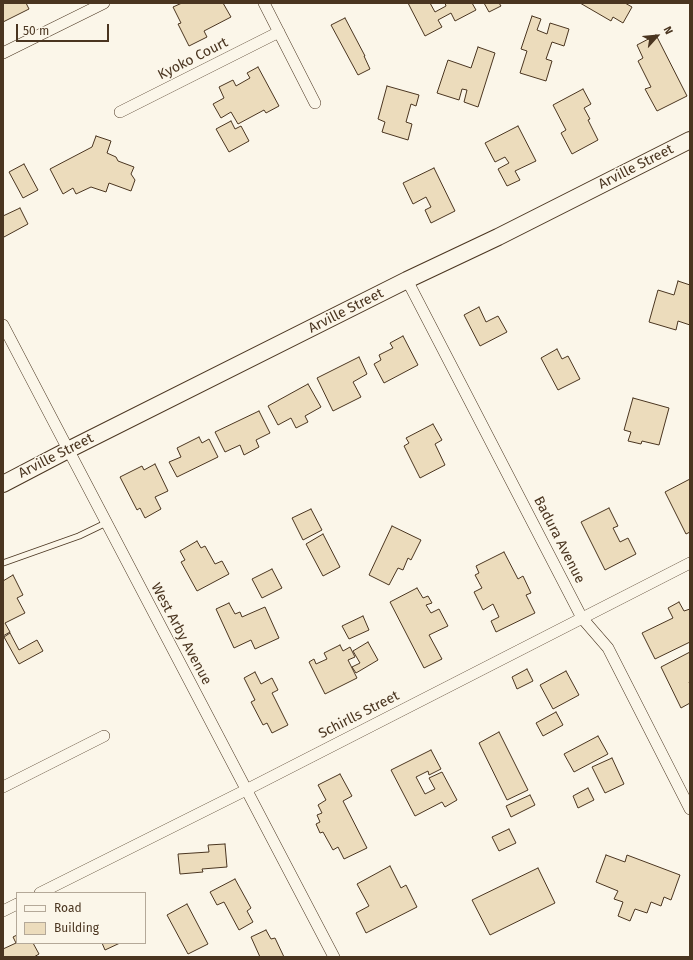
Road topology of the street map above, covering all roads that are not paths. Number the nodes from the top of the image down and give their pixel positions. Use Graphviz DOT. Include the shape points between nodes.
graph roads {
  1 [pos="104,3"];
  2 [pos="264,3"];
  3 [pos="279,32"];
  4 [pos="3,53"];
  5 [pos="315,104"];
  6 [pos="120,112"];
  7 [pos="690,140"];
  8 [pos="407,280"];
  9 [pos="3,325"];
  10 [pos="68,450"];
  11 [pos="3,484"];
  12 [pos="106,523"];
  13 [pos="3,563"];
  14 [pos="690,563"];
  15 [pos="582,618"];
  16 [pos="104,736"];
  17 [pos="3,786"];
  18 [pos="246,790"];
  19 [pos="690,809"];
  20 [pos="42,892"];
  21 [pos="16,904"];
  22 [pos="3,911"];
  23 [pos="334,957"];
  1 -- 4 [label="street"];
  2 -- 3 [label="street"];
  3 -- 5 [label="street"];
  3 -- 6 [label="street, Kyoko Court"];
  7 -- 8 [label="street, Arville Street"];
  8 -- 10 [label="street, Arville Street"];
  8 -- 15 [label="street, Badura Avenue"];
  9 -- 10 [label="street, West Arby Avenue"];
  10 -- 11 [label="street, Arville Street"];
  10 -- 12 [label="street, West Arby Avenue"];
  12 -- 13 [label="lane" via="79,536"];
  12 -- 18 [label="street, West Arby Avenue"];
  14 -- 15 [label="street, Schirlls Street"];
  15 -- 18 [label="street, Schirlls Street"];
  15 -- 19 [label="street, Badura Avenue" via="608,648"];
  16 -- 17 [label="street"];
  18 -- 20 [label="street, Schirlls Street"];
  18 -- 23 [label="street, West Arby Avenue"];
  21 -- 22 [label="street"];
}
